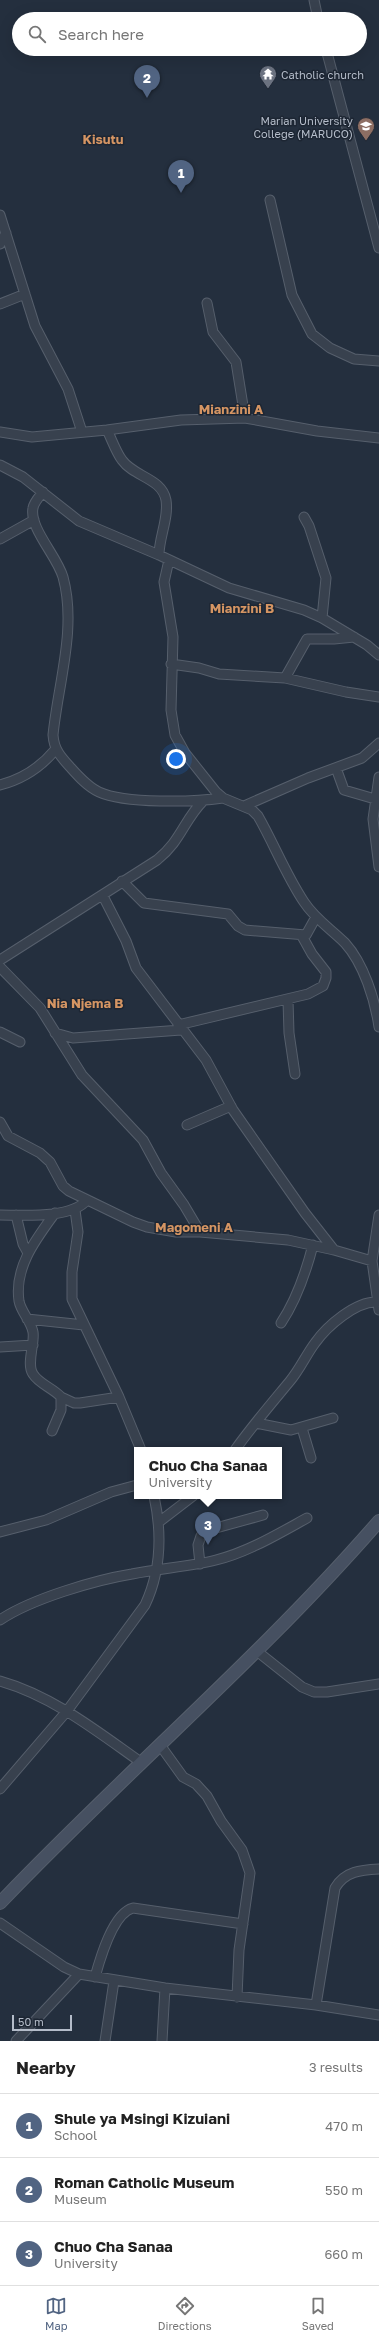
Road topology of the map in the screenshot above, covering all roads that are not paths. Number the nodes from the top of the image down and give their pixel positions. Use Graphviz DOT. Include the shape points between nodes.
graph roads {
  1 [pos="314,0"];
  2 [pos="317,12"];
  3 [pos="328,56"];
  4 [pos="270,200"];
  5 [pos="0,215"];
  6 [pos="6,233"];
  7 [pos="0,244"];
  8 [pos="379,248"];
  9 [pos="25,294"];
  10 [pos="208,302"];
  11 [pos="0,304"];
  12 [pos="379,361"];
  13 [pos="245,418"];
  14 [pos="106,430"];
  15 [pos="0,432"];
  16 [pos="82,432"];
  17 [pos="379,438"];
  18 [pos="0,465"];
  19 [pos="43,492"];
  20 [pos="304,517"];
  21 [pos="34,520"];
  22 [pos="0,539"];
  23 [pos="159,555"];
  24 [pos="169,560"];
  25 [pos="322,618"];
  26 [pos="354,636"];
  27 [pos="379,655"];
  28 [pos="171,664"];
  29 [pos="285,678"];
  30 [pos="379,697"];
  31 [pos="379,743"];
  32 [pos="55,750"];
  33 [pos="336,768"];
  34 [pos="379,777"];
  35 [pos="0,785"];
  36 [pos="223,798"];
  37 [pos="375,800"];
  38 [pos="203,801"];
  39 [pos="244,806"];
  40 [pos="379,867"];
  41 [pos="122,881"];
  42 [pos="103,896"];
  43 [pos="316,917"];
  44 [pos="302,936"];
  45 [pos="0,960"];
  46 [pos="0,967"];
  47 [pos="288,1000"];
  48 [pos="379,1027"];
  49 [pos="180,1028"];
  50 [pos="0,1032"];
  51 [pos="55,1033"];
  52 [pos="20,1042"];
  53 [pos="295,1074"];
  54 [pos="231,1106"];
  55 [pos="0,1122"];
  56 [pos="187,1125"];
  57 [pos="87,1200"];
  58 [pos="75,1210"];
  59 [pos="55,1213"];
  60 [pos="16,1215"];
  61 [pos="379,1215"];
  62 [pos="0,1216"];
  63 [pos="200,1232"];
  64 [pos="313,1245"];
  65 [pos="334,1250"];
  66 [pos="28,1253"];
  67 [pos="372,1261"];
  68 [pos="378,1306"];
  69 [pos="27,1319"];
  70 [pos="281,1323"];
  71 [pos="84,1325"];
  72 [pos="33,1345"];
  73 [pos="0,1347"];
  74 [pos="61,1397"];
  75 [pos="119,1397"];
  76 [pos="333,1418"];
  77 [pos="256,1423"];
  78 [pos="302,1428"];
  79 [pos="52,1431"];
  80 [pos="140,1447"];
  81 [pos="237,1447"];
  82 [pos="311,1458"];
  83 [pos="134,1486"];
  84 [pos="155,1499"];
  85 [pos="190,1499"];
  86 [pos="262,1515"];
  87 [pos="307,1518"];
  88 [pos="379,1521"];
  89 [pos="160,1522"];
  90 [pos="0,1532"];
  91 [pos="200,1564"];
  92 [pos="157,1569"];
  93 [pos="0,1620"];
  94 [pos="258,1652"];
  95 [pos="0,1681"];
  96 [pos="379,1684"];
  97 [pos="67,1711"];
  98 [pos="160,1745"];
  99 [pos="142,1763"];
  100 [pos="0,1789"];
  101 [pos="379,1869"];
  102 [pos="0,1903"];
  103 [pos="0,1923"];
  104 [pos="243,1924"];
  105 [pos="79,1974"];
  106 [pos="94,1977"];
  107 [pos="114,1981"];
  108 [pos="165,1988"];
  109 [pos="237,1997"];
  110 [pos="316,2005"];
  111 [pos="379,2015"];
  112 [pos="27,2031"];
  113 [pos="16,2041"];
  114 [pos="27,2041"];
  115 [pos="105,2041"];
  116 [pos="162,2041"];
  1 -- 2 [label="street"];
  3 -- 8 [label="street"];
  4 -- 12 [label="street" via="292,295 312,334 330,348 354,359"];
  5 -- 6 [label="street"];
  6 -- 7 [label="street"];
  6 -- 9 [label="street"];
  9 -- 11 [label="street"];
  9 -- 16 [label="street" via="40,339 68,389"];
  10 -- 13 [label="street" via="213,332 236,362"];
  13 -- 14 [label="street" via="181,420"];
  13 -- 17 [label="street" via="317,431"];
  14 -- 16 [label="street"];
  14 -- 23 [label="street" via="122,460 139,475 159,486 164,493 166,510"];
  15 -- 16 [label="street" via="32,437"];
  18 -- 19 [label="street" via="23,477"];
  19 -- 21 [label="street" via="33,507"];
  19 -- 23 [label="street" via="79,521"];
  20 -- 25 [label="street" via="326,578"];
  21 -- 22 [label="street"];
  21 -- 32 [label="street" via="63,577 66,603 66,633 53,735"];
  23 -- 24 [label="street"];
  24 -- 25 [label="street" via="229,588 304,610"];
  24 -- 28 [label="street" via="164,582 173,637"];
  25 -- 26 [label="street"];
  26 -- 27 [label="street"];
  26 -- 29 [label="street" via="307,639"];
  28 -- 29 [label="street" via="220,674"];
  28 -- 36 [label="street" via="171,721 175,735 190,760"];
  29 -- 30 [label="street"];
  31 -- 33 [label="street" via="362,758"];
  32 -- 35 [label="street" via="34,771"];
  32 -- 38 [label="street" via="79,776 99,792 151,800"];
  33 -- 37 [label="street" via="344,790"];
  33 -- 39 [label="street"];
  34 -- 37 [label="street"];
  36 -- 38 [label="street"];
  36 -- 39 [label="street"];
  37 -- 40 [label="street" via="373,826"];
  38 -- 41 [label="street" via="196,808 178,840 167,852"];
  39 -- 43 [label="street" via="258,816 303,900"];
  41 -- 42 [label="street"];
  41 -- 44 [label="street" via="144,903 228,914 245,930"];
  42 -- 45 [label="street"];
  42 -- 49 [label="street" via="126,941 136,968"];
  43 -- 44 [label="street" via="310,932"];
  43 -- 48 [label="street" via="346,944 359,963 376,1004"];
  44 -- 47 [label="street" via="323,968 326,978 320,988"];
  46 -- 51 [label="street" via="40,1008"];
  47 -- 49 [label="street" via="257,1005"];
  47 -- 53 [label="street" via="289,1033"];
  49 -- 51 [label="street" via="73,1038"];
  49 -- 54 [label="street" via="206,1060"];
  50 -- 52 [label="street"];
  51 -- 63 [label="street" via="82,1075 143,1140 161,1174"];
  54 -- 56 [label="street"];
  54 -- 65 [label="street" via="304,1213"];
  55 -- 57 [label="street" via="8,1136 40,1153 50,1162 63,1186"];
  57 -- 58 [label="street"];
  57 -- 63 [label="street" via="147,1227 176,1232"];
  58 -- 59 [label="street"];
  58 -- 71 [label="street" via="78,1232 71,1289 76,1310"];
  59 -- 60 [label="street"];
  59 -- 66 [label="street"];
  60 -- 62 [label="street"];
  60 -- 66 [label="street" via="23,1244"];
  61 -- 67 [label="street"];
  63 -- 64 [label="street"];
  64 -- 65 [label="street"];
  64 -- 70 [label="street" via="304,1277"];
  65 -- 67 [label="street"];
  66 -- 69 [label="street" via="18,1289 19,1302"];
  67 -- 68 [label="street"];
  68 -- 77 [label="street" via="369,1302 357,1305 322,1335 292,1379"];
  69 -- 71 [label="street"];
  69 -- 72 [label="street" via="33,1331"];
  71 -- 75 [label="street"];
  72 -- 73 [label="street"];
  72 -- 74 [label="street" via="31,1371 36,1378"];
  74 -- 75 [label="street" via="80,1403"];
  74 -- 79 [label="street" via="61,1410"];
  75 -- 80 [label="street"];
  76 -- 78 [label="street"];
  77 -- 78 [label="street" via="285,1430"];
  77 -- 81 [label="street"];
  78 -- 82 [label="street"];
  83 -- 90 [label="street" via="111,1492 46,1520"];
  84 -- 89 [label="street"];
  85 -- 89 [label="street"];
  86 -- 91 [label="street" via="216,1528 201,1536 198,1545"];
  87 -- 91 [label="street" via="244,1550"];
  88 -- 94 [label="main road" via="328,1580"];
  89 -- 92 [label="street"];
  91 -- 92 [label="street"];
  92 -- 93 [label="street" via="89,1585 25,1607"];
  92 -- 97 [label="street" via="151,1592 139,1615"];
  94 -- 96 [label="street" via="302,1687 314,1692"];
  94 -- 98 [label="main road"];
  95 -- 97 [label="street"];
  97 -- 99 [label="street"];
  97 -- 100 [label="street"];
  98 -- 99 [label="main road"];
  98 -- 104 [label="street" via="183,1777 196,1784 206,1796 242,1850 250,1873"];
  99 -- 102 [label="main road"];
  101 -- 110 [label="street" via="355,1871 342,1878 335,1888"];
  103 -- 105 [label="street" via="64,1967"];
  104 -- 106 [label="street" via="133,1908 127,1910 120,1915 102,1951"];
  104 -- 109 [label="street"];
  105 -- 106 [label="street"];
  105 -- 112 [label="street"];
  106 -- 107 [label="street"];
  107 -- 108 [label="street"];
  107 -- 115 [label="street"];
  108 -- 109 [label="street"];
  108 -- 116 [label="street"];
  109 -- 110 [label="street"];
  110 -- 111 [label="street"];
  112 -- 113 [label="street"];
  112 -- 114 [label="street"];
}
